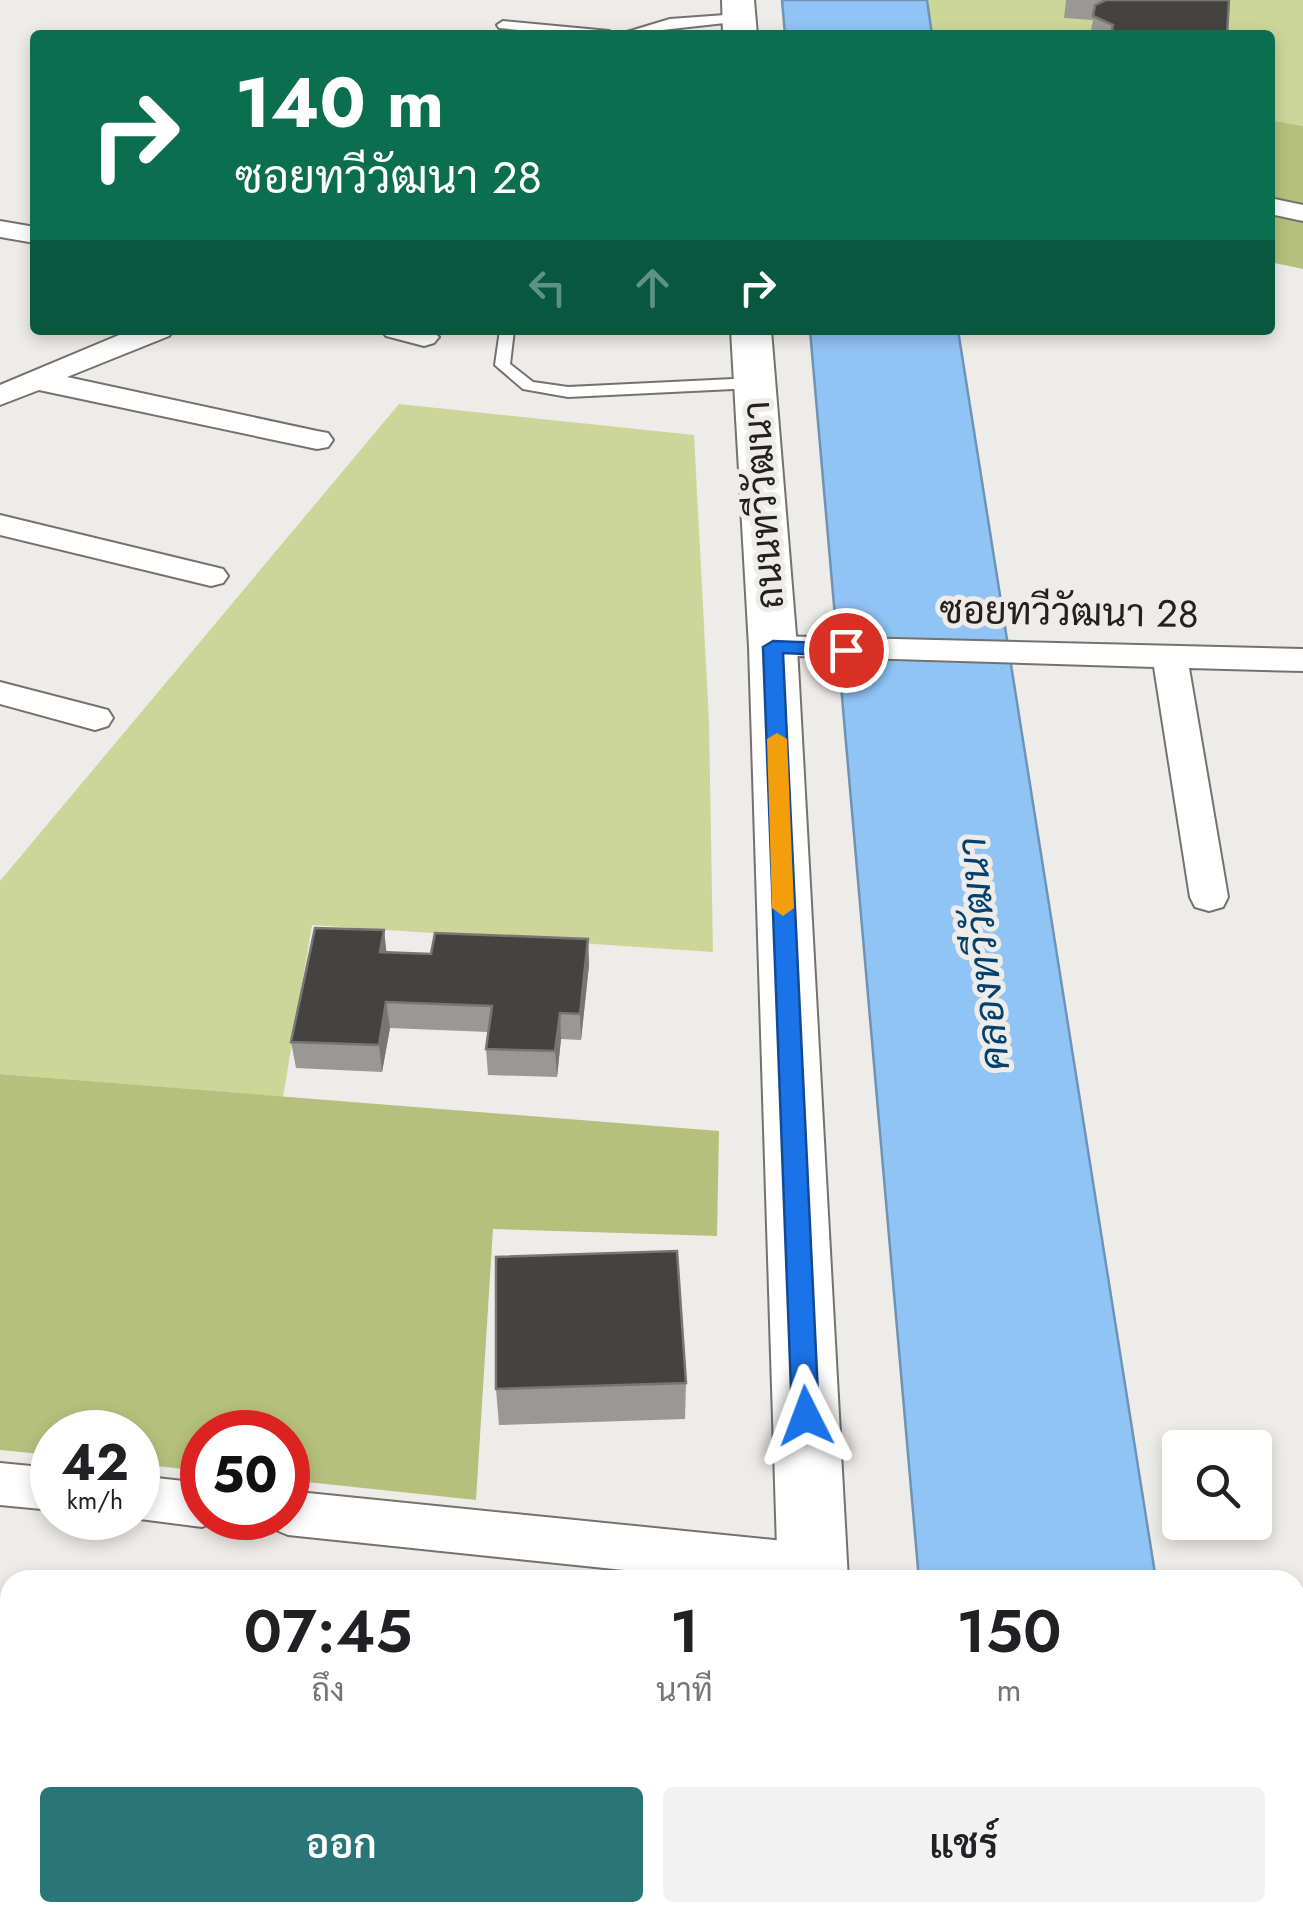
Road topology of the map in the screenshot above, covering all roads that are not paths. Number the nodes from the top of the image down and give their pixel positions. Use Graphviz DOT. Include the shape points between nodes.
graph roads {
  1 [pos="739,18"];
  2 [pos="503,25"];
  3 [pos="556,30"];
  4 [pos="643,30"];
  5 [pos="1275,207"];
  6 [pos="1303,213"];
  7 [pos="0,230"];
  8 [pos="30,235"];
  9 [pos="145,335"];
  10 [pos="506,335"];
  11 [pos="751,335"];
  12 [pos="32,379"];
  13 [pos="754,383"];
  14 [pos="0,396"];
  15 [pos="317,440"];
  16 [pos="0,525"];
  17 [pos="211,576"];
  18 [pos="773,647"];
  19 [pos="1170,656"];
  20 [pos="1303,660"];
  21 [pos="0,693"];
  22 [pos="96,718"];
  23 [pos="1209,898"];
  24 [pos="0,1484"];
  25 [pos="30,1487"];
  26 [pos="310,1516"];
  27 [pos="787,1570"];
  28 [pos="813,1570"];
  1 -- 4 [label="lane"];
  2 -- 3 [label="lane"];
  5 -- 6 [label="street"];
  7 -- 8 [label="street"];
  9 -- 12 [label="street"];
  10 -- 13 [label="lane" via="502,365 528,386 568,392"];
  11 -- 13 [label="main road, ถนนทวีวัฒนา"];
  12 -- 14 [label="street"];
  12 -- 15 [label="street"];
  13 -- 18 [label="main road, ถนนทวีวัฒนา"];
  16 -- 17 [label="street"];
  18 -- 19 [label="street, ซอยทวีวัฒนา 28"];
  18 -- 28 [label="main road, ถนนทวีวัฒนา"];
  19 -- 20 [label="street, ซอยทวีวัฒนา 28"];
  19 -- 23 [label="street"];
  21 -- 22 [label="street"];
  24 -- 25 [label="street"];
  26 -- 27 [label="street"];
}
